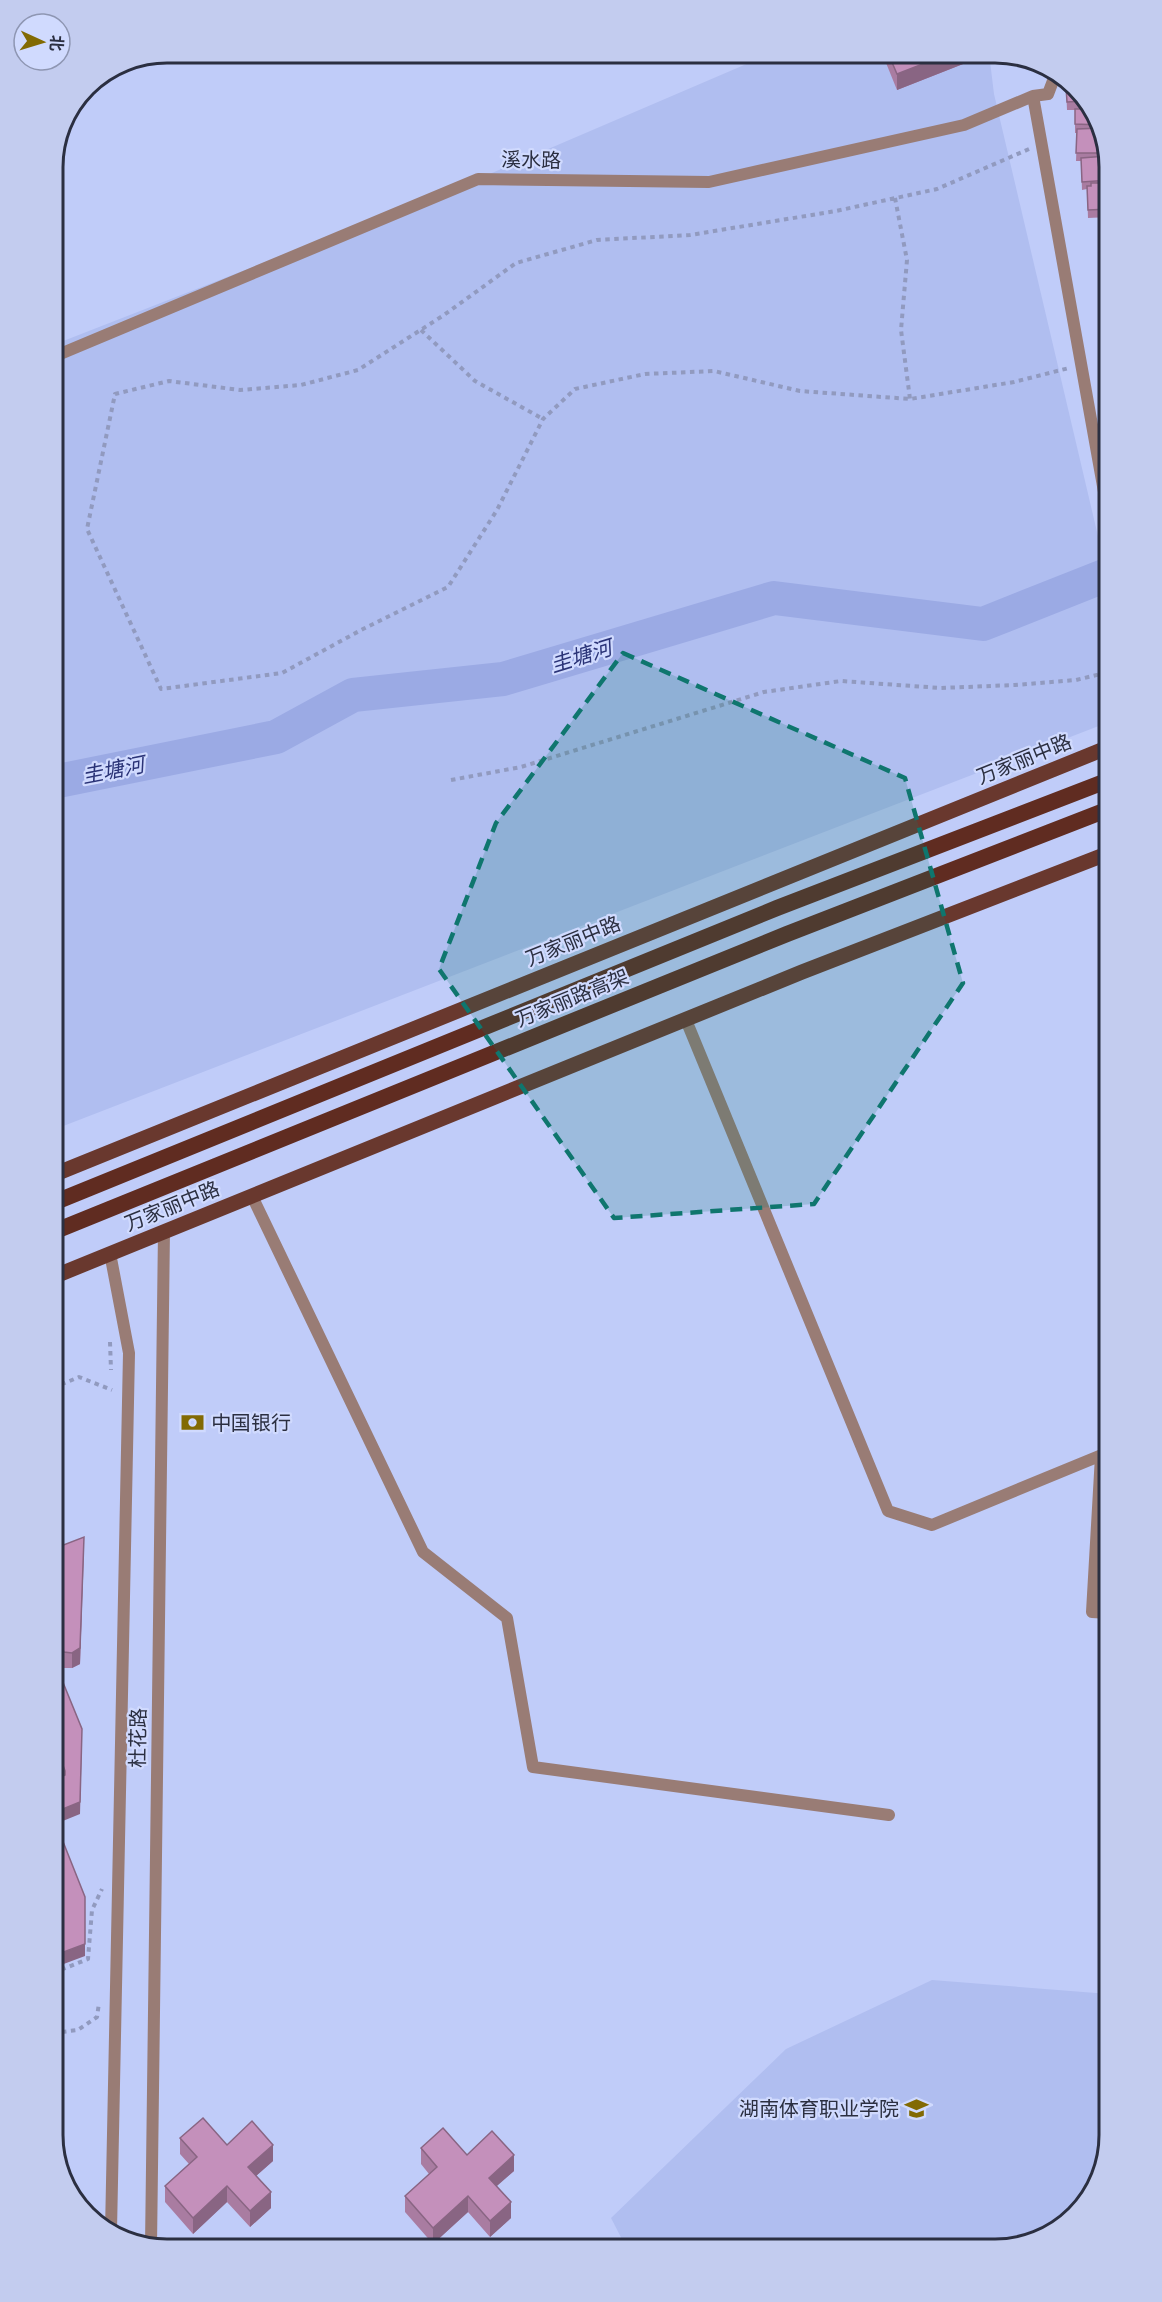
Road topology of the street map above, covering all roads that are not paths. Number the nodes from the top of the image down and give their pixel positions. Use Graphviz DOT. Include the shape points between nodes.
graph roads {
  1 [pos="1053,80"];
  2 [pos="1033,96"];
  3 [pos="63,353"];
  4 [pos="1099,462"];
  5 [pos="1099,751"];
  6 [pos="1099,784"];
  7 [pos="1099,813"];
  8 [pos="1099,857"];
  9 [pos="686,1020"];
  10 [pos="63,1171"];
  11 [pos="252,1196"];
  12 [pos="63,1199"];
  13 [pos="63,1228"];
  14 [pos="164,1232"];
  15 [pos="110,1253"];
  16 [pos="63,1273"];
  17 [pos="1099,1456"];
  18 [pos="1099,1527"];
  19 [pos="1099,1612"];
  20 [pos="889,1815"];
  21 [pos="111,2223"];
  22 [pos="151,2238"];
  1 -- 2 [label="street, 溪水路" via="1048,94"];
  2 -- 3 [label="street, 溪水路" via="964,125 709,182 478,179"];
  2 -- 4 [label="street"];
  5 -- 10 [label="main road, 万家丽中路"];
  6 -- 12 [label="highway, 万家丽路高架" via="777,908"];
  7 -- 13 [label="highway, 万家丽路高架" via="787,934"];
  8 -- 9 [label="main road, 万家丽中路"];
  9 -- 11 [label="main road, 万家丽中路"];
  9 -- 17 [label="street" via="888,1511 932,1525"];
  11 -- 14 [label="main road, 万家丽中路"];
  11 -- 20 [label="street" via="423,1551 507,1618 533,1767"];
  14 -- 15 [label="main road, 万家丽中路"];
  14 -- 22 [label="street, 杜花路"];
  15 -- 16 [label="main road, 万家丽中路"];
  15 -- 21 [label="street, 杜花路" via="129,1353"];
  18 -- 19 [label="street" via="1092,1612"];
}
